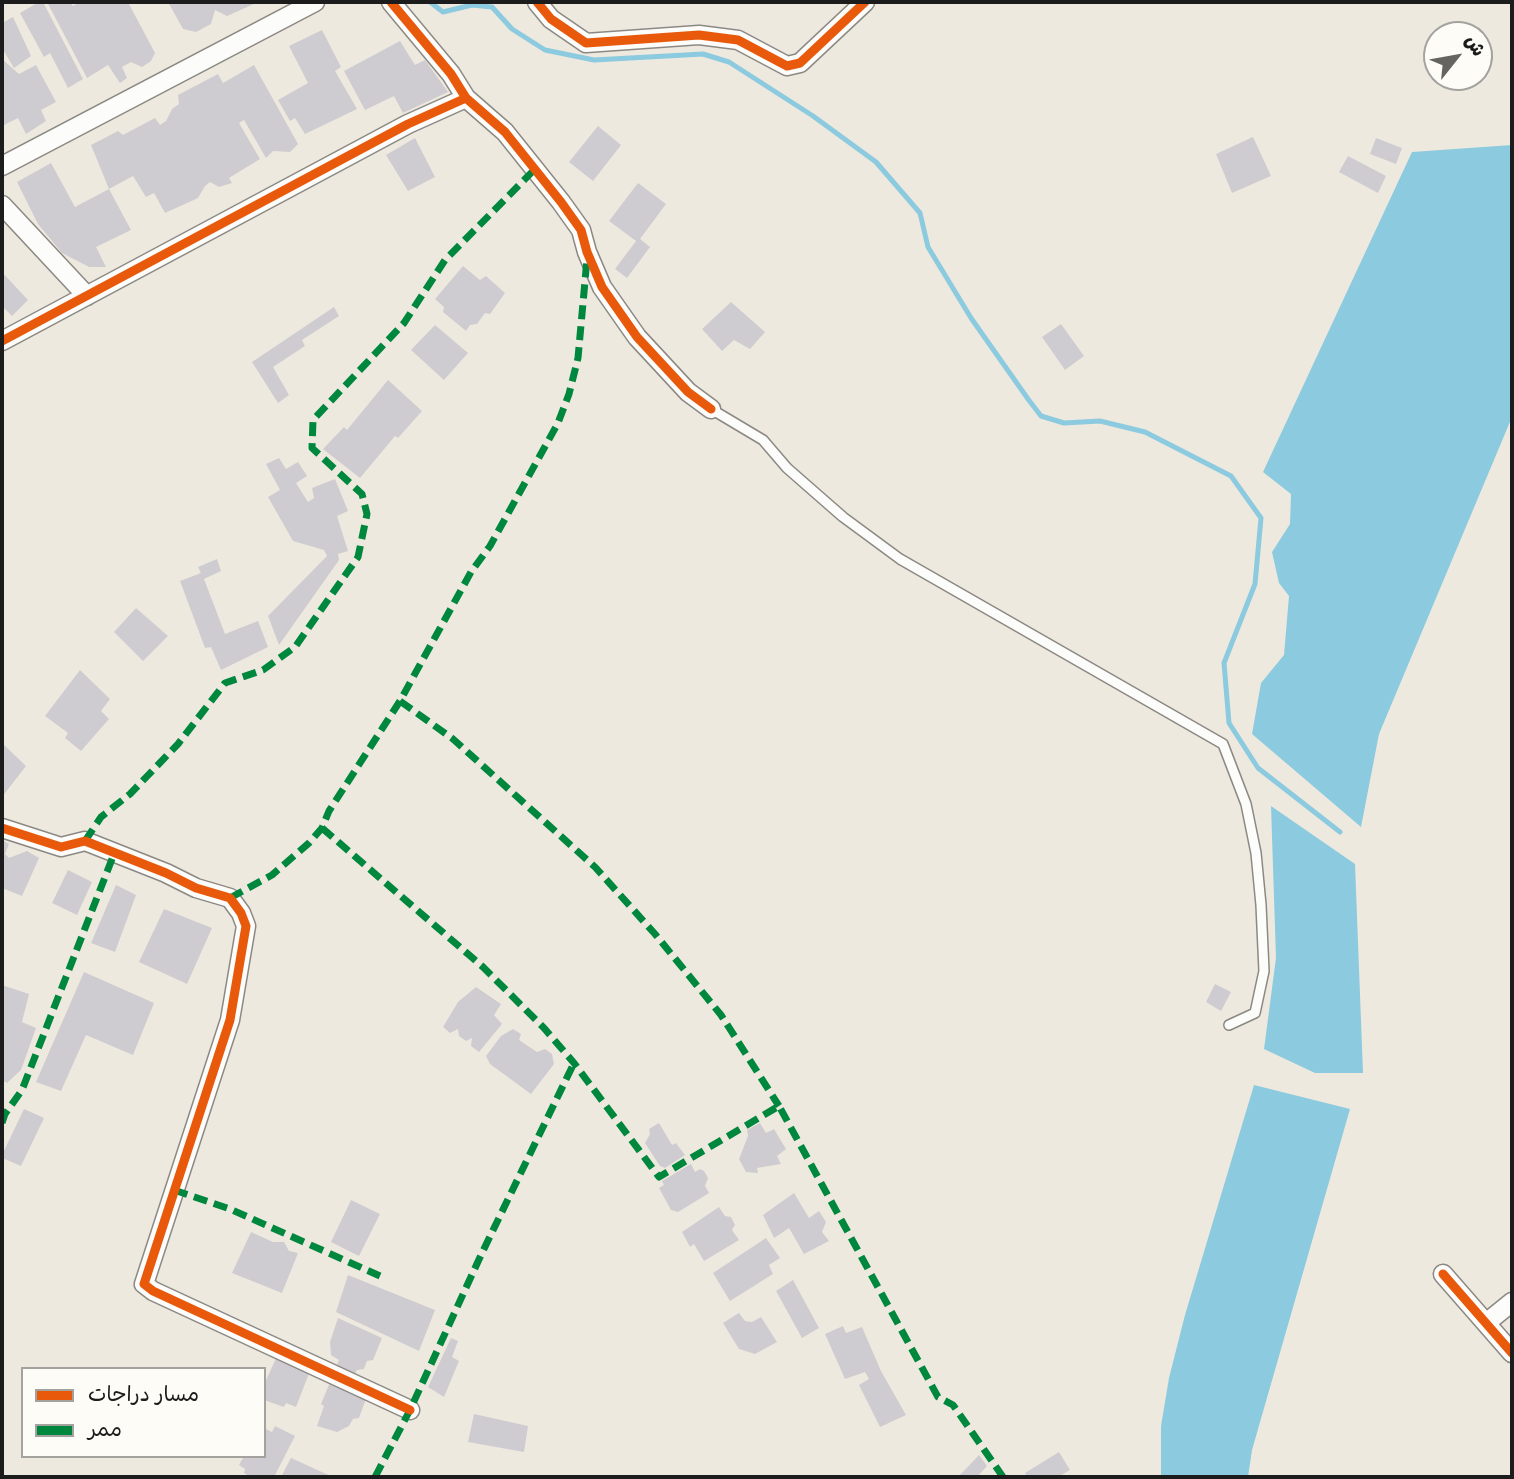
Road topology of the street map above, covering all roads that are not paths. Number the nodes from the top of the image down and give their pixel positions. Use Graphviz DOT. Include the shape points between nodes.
graph roads {
  1 [pos="315,2"];
  2 [pos="391,2"];
  3 [pos="537,2"];
  4 [pos="865,2"];
  5 [pos="466,98"];
  6 [pos="2,166"];
  7 [pos="2,205"];
  8 [pos="87,296"];
  9 [pos="2,341"];
  10 [pos="711,409"];
  11 [pos="2,828"];
  12 [pos="1229,1025"];
  13 [pos="1443,1274"];
  14 [pos="1512,1302"];
  15 [pos="1486,1323"];
  16 [pos="1512,1353"];
  17 [pos="410,1410"];
  1 -- 6 [label="street"];
  2 -- 5 [label="street"];
  3 -- 4 [label="street" via="551,19 586,43 699,35 738,40 787,66 800,64"];
  5 -- 8 [label="street" via="408,124"];
  5 -- 10 [label="street" via="505,132 581,230 602,287 637,337 688,392"];
  7 -- 8 [label="street"];
  8 -- 9 [label="street"];
  10 -- 12 [label="lane" via="763,440 787,468 900,559 1223,744 1246,804 1256,853 1264,971 1255,1013"];
  11 -- 17 [label="street" via="61,847 85,841 230,898 241,913 246,926 230,1020 144,1284"];
  13 -- 15 [label="street"];
  14 -- 15 [label="street"];
  15 -- 16 [label="street"];
}
